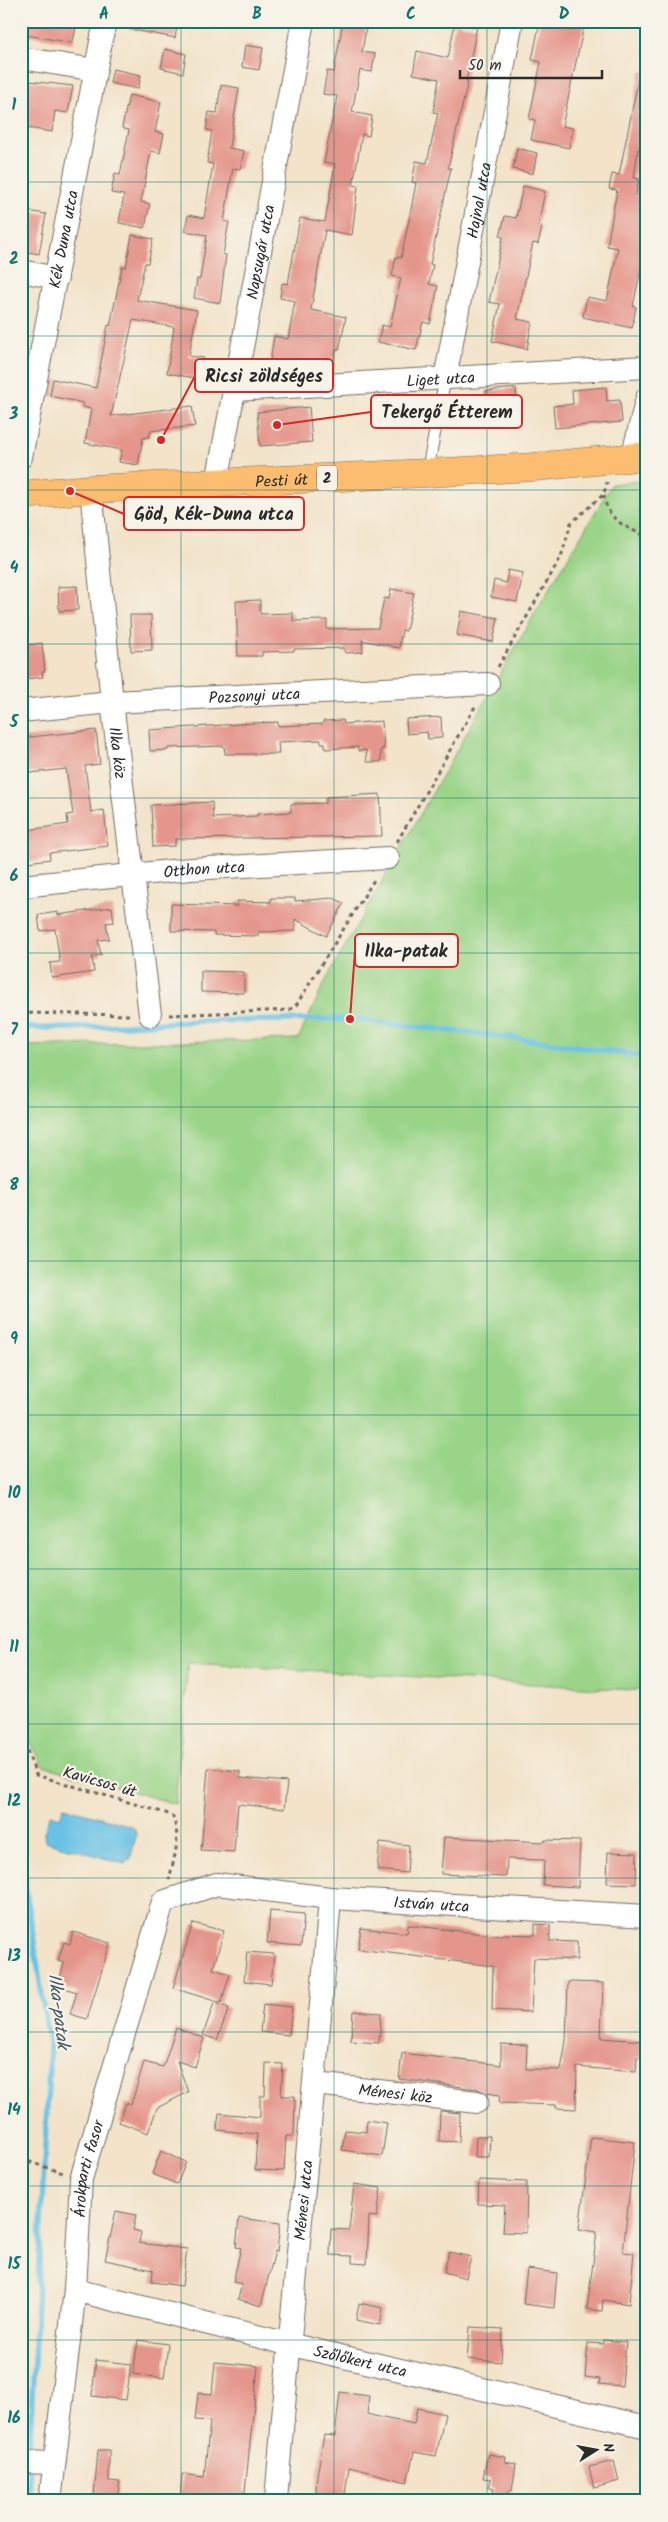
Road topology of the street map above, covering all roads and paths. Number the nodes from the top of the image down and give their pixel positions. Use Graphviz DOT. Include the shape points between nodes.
graph roads {
  1 [pos="105,21"];
  2 [pos="303,21"];
  3 [pos="512,21"];
  4 [pos="21,58"];
  5 [pos="95,70"];
  6 [pos="21,272"];
  7 [pos="57,278"];
  8 [pos="647,366"];
  9 [pos="445,379"];
  10 [pos="234,390"];
  11 [pos="647,398"];
  12 [pos="22,453"];
  13 [pos="630,458"];
  14 [pos="427,473"];
  15 [pos="217,482"];
  16 [pos="91,489"];
  17 [pos="604,494"];
  18 [pos="21,495"];
  19 [pos="647,537"];
  20 [pos="488,684"];
  21 [pos="112,702"];
  22 [pos="21,711"];
  23 [pos="388,858"];
  24 [pos="134,874"];
  25 [pos="21,886"];
  26 [pos="295,1007"];
  27 [pos="150,1015"];
  28 [pos="21,1671"];
  29 [pos="330,1898"];
  30 [pos="163,1902"];
  31 [pos="647,1916"];
  32 [pos="316,2084"];
  33 [pos="477,2102"];
  34 [pos="21,2159"];
  35 [pos="64,2174"];
  36 [pos="75,2290"];
  37 [pos="288,2344"];
  38 [pos="647,2427"];
  39 [pos="39,2463"];
  40 [pos="50,2501"];
  41 [pos="276,2501"];
  1 -- 5 [label="street, Kék Duna utca"];
  2 -- 10 [label="street, Napsugár utca"];
  3 -- 9 [label="street, Hajnal utca"];
  4 -- 5 [label="street"];
  5 -- 7 [label="street, Kék Duna utca"];
  6 -- 7 [label="street"];
  7 -- 12 [label="street, Kék Duna utca"];
  8 -- 9 [label="street, Liget utca"];
  9 -- 10 [label="street, Liget utca"];
  9 -- 14 [label="lane"];
  10 -- 15 [label="street, Napsugár utca"];
  11 -- 13 [label="street"];
  13 -- 14 [label="main road, Pesti út / 2"];
  13 -- 17 [label="path"];
  14 -- 15 [label="main road, Pesti út / 2"];
  15 -- 16 [label="main road, Pesti út / 2"];
  16 -- 18 [label="main road, Pesti út / 2"];
  16 -- 21 [label="street, Ilka köz"];
  17 -- 19 [label="path" via="606,508 617,521"];
  17 -- 20 [label="path" via="571,523 561,557"];
  20 -- 21 [label="street, Pozsonyi utca"];
  20 -- 23 [label="path"];
  21 -- 22 [label="street, Pozsonyi utca"];
  21 -- 24 [label="street, Ilka köz"];
  23 -- 24 [label="street, Otthon utca"];
  23 -- 26 [label="path"];
  24 -- 25 [label="street, Otthon utca"];
  24 -- 27 [label="street, Ilka köz"];
  28 -- 30 [label="path, Kavicsos út" via="25,1745 36,1775 172,1815 178,1828 177,1847"];
  29 -- 30 [label="street, István utca" via="217,1884"];
  29 -- 31 [label="street, István utca"];
  29 -- 32 [label="street, Ménesi utca"];
  30 -- 36 [label="street, Árokparti fasor" via="81,2179"];
  32 -- 33 [label="street, Ménesi köz"];
  32 -- 37 [label="street, Ménesi utca"];
  34 -- 35 [label="path"];
  36 -- 37 [label="street, Szőlőkert utca"];
  36 -- 39 [label="street, Árokparti fasor"];
  37 -- 38 [label="street, Szőlőkert utca"];
  37 -- 41 [label="street, Ménesi utca"];
  39 -- 40 [label="street, Árokparti fasor"];
}
